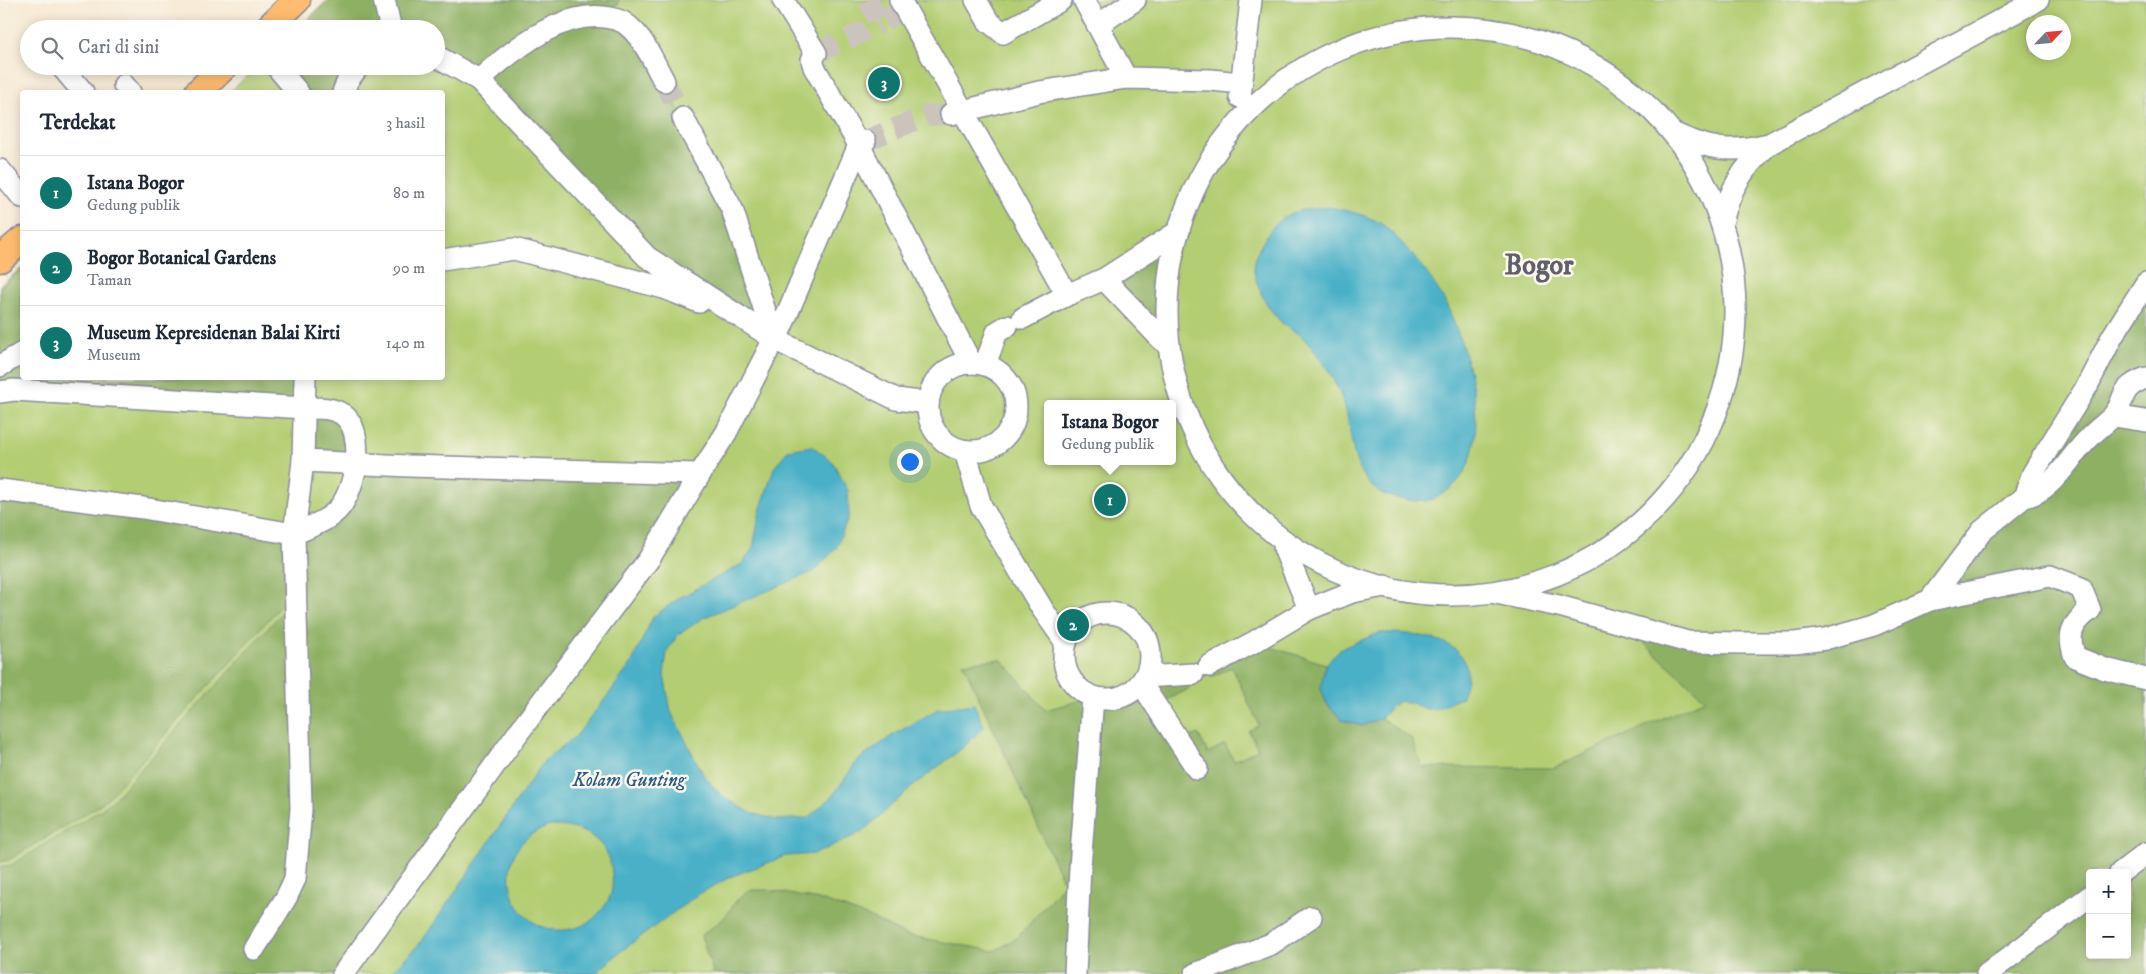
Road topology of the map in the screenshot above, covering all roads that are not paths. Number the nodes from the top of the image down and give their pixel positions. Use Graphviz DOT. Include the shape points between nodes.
graph roads {
  1 [pos="298,0"];
  2 [pos="384,0"];
  3 [pos="783,0"];
  4 [pos="976,0"];
  5 [pos="1061,0"];
  6 [pos="1084,0"];
  7 [pos="1135,0"];
  8 [pos="1251,0"];
  9 [pos="2038,0"];
  10 [pos="900,7"];
  11 [pos="277,20"];
  12 [pos="390,20"];
  13 [pos="1098,25"];
  14 [pos="445,61"];
  15 [pos="68,75"];
  16 [pos="216,75"];
  17 [pos="284,75"];
  18 [pos="352,75"];
  19 [pos="1126,78"];
  20 [pos="478,80"];
  21 [pos="664,81"];
  22 [pos="1241,83"];
  23 [pos="80,90"];
  24 [pos="200,90"];
  25 [pos="296,90"];
  26 [pos="344,90"];
  27 [pos="956,112"];
  28 [pos="1238,117"];
  29 [pos="683,118"];
  30 [pos="1674,133"];
  31 [pos="862,143"];
  32 [pos="1769,144"];
  33 [pos="0,170"];
  34 [pos="20,195"];
  35 [pos="1722,223"];
  36 [pos="1180,231"];
  37 [pos="20,242"];
  38 [pos="0,259"];
  39 [pos="445,260"];
  40 [pos="1104,279"];
  41 [pos="2146,283"];
  42 [pos="1067,295"];
  43 [pos="745,320"];
  44 [pos="775,340"];
  45 [pos="1162,340"];
  46 [pos="20,354"];
  47 [pos="978,364"];
  48 [pos="0,366"];
  49 [pos="2146,378"];
  50 [pos="305,380"];
  51 [pos="0,392"];
  52 [pos="928,404"];
  53 [pos="305,408"];
  54 [pos="2114,416"];
  55 [pos="2146,421"];
  56 [pos="965,451"];
  57 [pos="303,461"];
  58 [pos="356,463"];
  59 [pos="700,474"];
  60 [pos="0,490"];
  61 [pos="2024,497"];
  62 [pos="294,534"];
  63 [pos="1284,548"];
  64 [pos="1556,572"];
  65 [pos="1393,584"];
  66 [pos="1493,593"];
  67 [pos="1930,600"];
  68 [pos="1559,606"];
  69 [pos="1309,609"];
  70 [pos="1066,643"];
  71 [pos="2146,679"];
  72 [pos="1143,680"];
  73 [pos="1093,697"];
  74 [pos="1197,769"];
  75 [pos="2146,853"];
  76 [pos="2125,869"];
  77 [pos="2086,899"];
  78 [pos="1311,917"];
  79 [pos="254,949"];
  80 [pos="342,974"];
  81 [pos="1075,974"];
  82 [pos="1196,974"];
  83 [pos="1987,974"];
  1 -- 11 [label="main road"];
  2 -- 12 [label="lane"];
  3 -- 31 [label="lane" via="817,53 812,60 814,67"];
  4 -- 5 [label="lane" via="988,21 1003,33"];
  6 -- 13 [label="lane"];
  7 -- 13 [label="lane"];
  8 -- 22 [label="lane"];
  9 -- 32 [label="lane"];
  10 -- 27 [label="lane"];
  13 -- 19 [label="lane"];
  14 -- 20 [label="lane"];
  15 -- 23 [label="lane"];
  16 -- 24 [label="main road"];
  17 -- 25 [label="lane"];
  18 -- 26 [label="lane"];
  19 -- 22 [label="lane"];
  19 -- 27 [label="lane" via="1039,92"];
  20 -- 21 [label="lane" via="533,32 559,18 585,12 603,14 623,22 636,35"];
  20 -- 43 [label="lane" via="647,257"];
  22 -- 28 [label="lane"];
  27 -- 42 [label="lane"];
  28 -- 30 [label="lane" via="1319,62 1368,42 1419,29 1480,28 1540,43 1602,68 1636,92"];
  28 -- 36 [label="lane"];
  29 -- 44 [label="lane" via="732,209"];
  30 -- 32 [label="lane" via="1720,150 1745,150"];
  30 -- 35 [label="lane" via="1696,163"];
  31 -- 44 [label="lane"];
  31 -- 47 [label="lane"];
  32 -- 35 [label="lane" via="1738,179 1727,200"];
  33 -- 34 [label="lane"];
  35 -- 64 [label="lane" via="1730,250 1735,288 1736,337 1728,383 1711,431 1688,469 1659,505 1617,540"];
  36 -- 40 [label="lane"];
  36 -- 45 [label="lane"];
  37 -- 38 [label="main road"];
  39 -- 43 [label="lane" via="514,249 664,288"];
  40 -- 42 [label="lane"];
  40 -- 45 [label="lane"];
  41 -- 61 [label="lane" via="2033,473"];
  42 -- 47 [label="lane" via="997,332"];
  43 -- 44 [label="lane"];
  44 -- 52 [label="lane" via="896,399"];
  44 -- 59 [label="lane" via="726,433"];
  45 -- 63 [label="lane" via="1182,408 1221,485 1256,528"];
  46 -- 48 [label="lane"];
  47 -- 52 [label="lane" via="959,365 948,370 933,387"];
  47 -- 56 [label="lane" via="998,372 1008,382 1014,396 1014,417 1004,437 993,446 980,451"];
  49 -- 54 [label="lane" via="2132,383"];
  50 -- 53 [label="lane"];
  51 -- 53 [label="lane"];
  52 -- 56 [label="lane" via="936,432 949,445"];
  53 -- 57 [label="lane"];
  53 -- 58 [label="lane" via="320,407 346,417 356,439"];
  54 -- 55 [label="lane"];
  54 -- 61 [label="lane" via="2088,438 2046,486 2034,496"];
  56 -- 70 [label="lane" via="981,506"];
  57 -- 58 [label="lane"];
  57 -- 62 [label="lane"];
  58 -- 59 [label="lane"];
  58 -- 62 [label="lane" via="348,496 340,508 322,522"];
  59 -- 80 [label="lane" via="649,559"];
  60 -- 62 [label="lane" via="143,508"];
  61 -- 67 [label="lane" via="1982,532"];
  62 -- 79 [label="lane" via="300,809 295,879"];
  63 -- 65 [label="lane" via="1350,574"];
  63 -- 69 [label="lane"];
  64 -- 66 [label="lane"];
  64 -- 68 [label="lane"];
  65 -- 66 [label="lane"];
  65 -- 69 [label="lane" via="1352,592"];
  66 -- 68 [label="lane"];
  67 -- 68 [label="lane" via="1874,626 1825,640 1795,643 1688,642"];
  67 -- 71 [label="lane" via="2050,576 2082,588 2090,610 2078,619 2072,632 2070,642 2075,657 2105,669"];
  69 -- 72 [label="lane" via="1201,670"];
  70 -- 72 [label="lane" via="1083,620 1096,614 1124,617 1136,624 1149,649 1149,663"];
  70 -- 73 [label="lane" via="1064,659 1069,676 1079,689"];
  72 -- 73 [label="lane" via="1132,692 1120,698"];
  72 -- 74 [label="lane"];
  73 -- 81 [label="lane"];
  75 -- 76 [label="lane"];
  77 -- 83 [label="lane"];
  78 -- 82 [label="lane" via="1271,944"];
}
